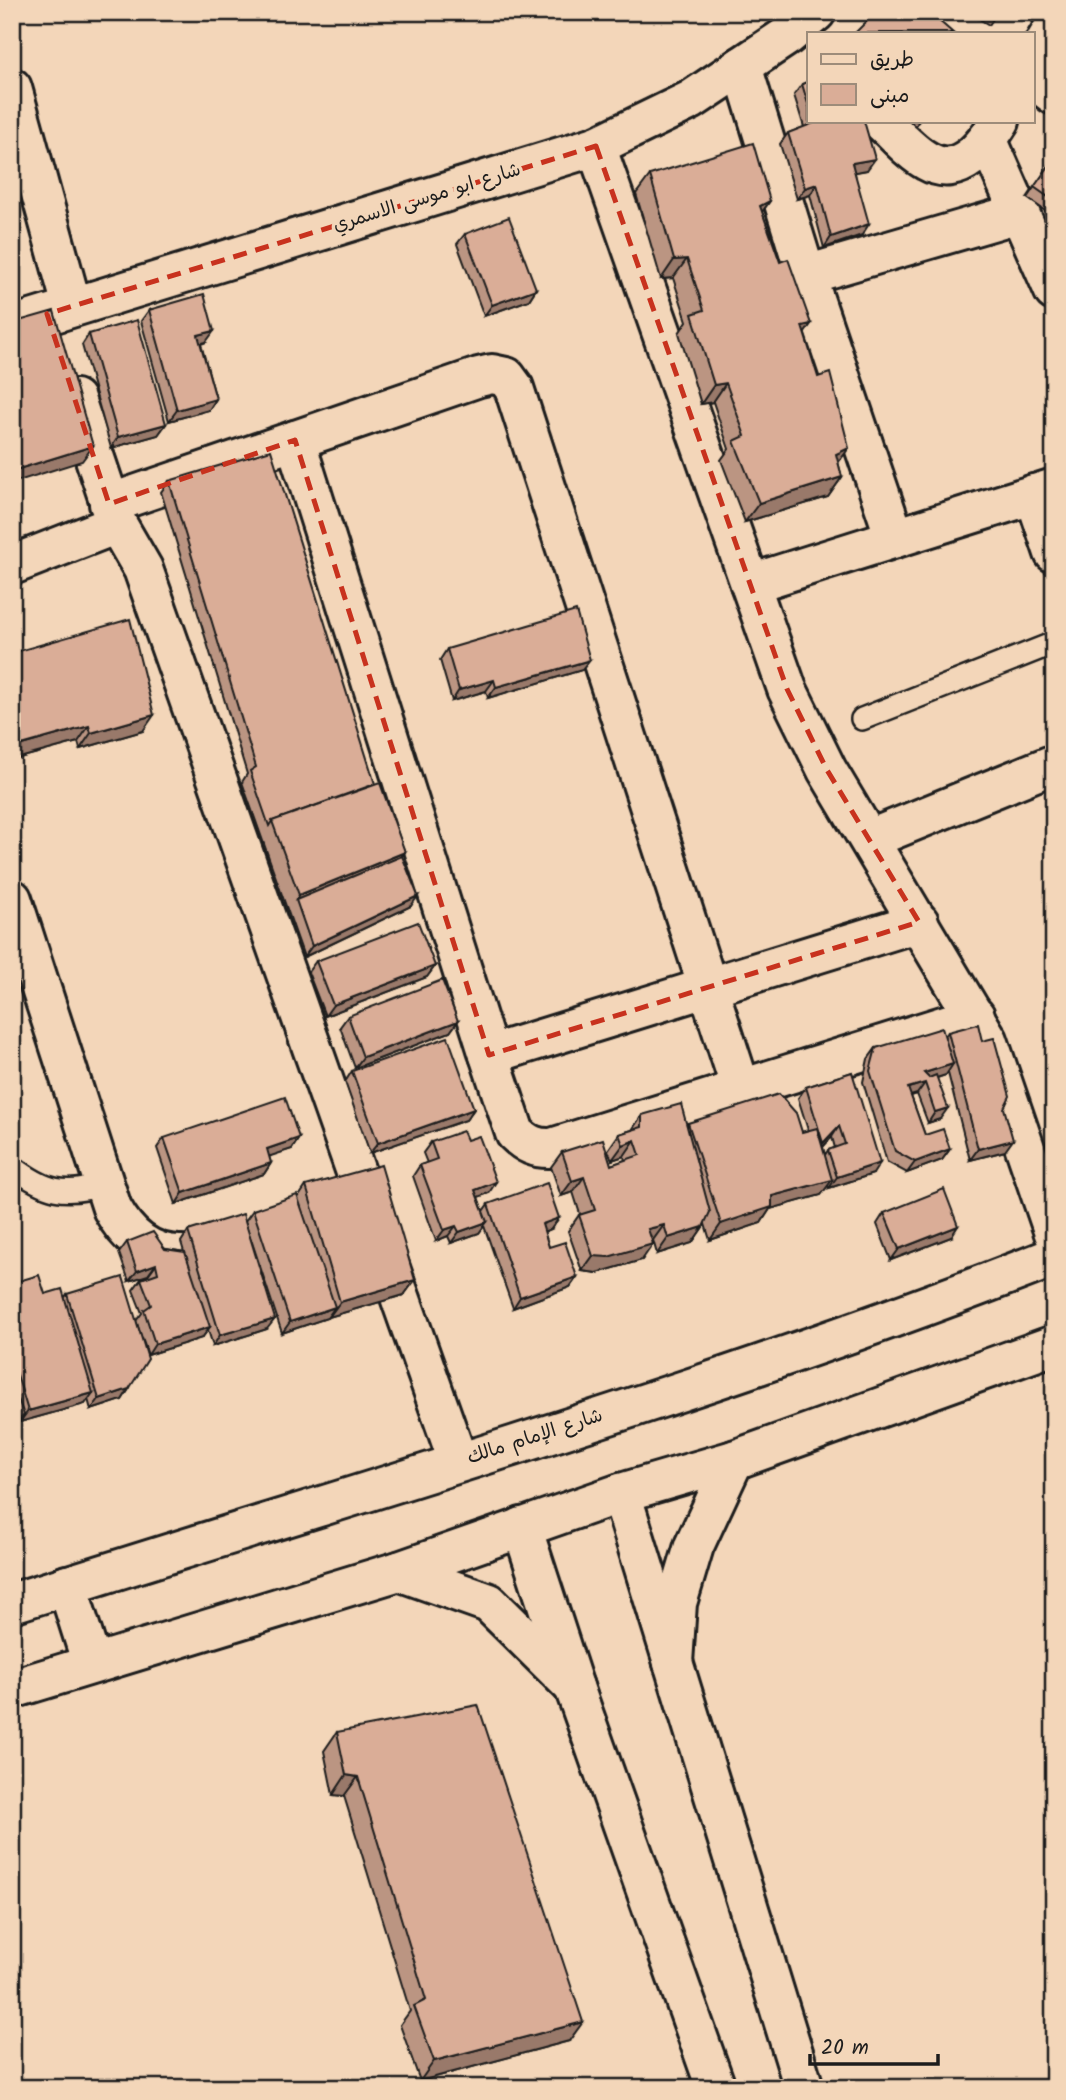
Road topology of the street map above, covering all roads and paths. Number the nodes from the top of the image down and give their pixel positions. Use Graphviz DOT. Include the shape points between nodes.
graph roads {
  1 [pos="1054,27"];
  2 [pos="804,35"];
  3 [pos="1034,61"];
  4 [pos="743,66"];
  5 [pos="1034,80"];
  6 [pos="12,88"];
  7 [pos="1054,95"];
  8 [pos="882,122"];
  9 [pos="994,131"];
  10 [pos="596,146"];
  11 [pos="1019,213"];
  12 [pos="806,275"];
  13 [pos="1054,291"];
  14 [pos="44,315"];
  15 [pos="295,440"];
  16 [pos="1044,491"];
  17 [pos="113,514"];
  18 [pos="895,538"];
  19 [pos="1054,553"];
  20 [pos="12,565"];
  21 [pos="750,584"];
  22 [pos="1054,643"];
  23 [pos="862,719"];
  24 [pos="1054,764"];
  25 [pos="870,839"];
  26 [pos="12,899"];
  27 [pos="919,922"];
  28 [pos="708,987"];
  29 [pos="975,1016"];
  30 [pos="489,1055"];
  31 [pos="741,1089"];
  32 [pos="12,1166"];
  33 [pos="105,1184"];
  34 [pos="366,1206"];
  35 [pos="329,1216"];
  36 [pos="1054,1233"];
  37 [pos="215,1248"];
  38 [pos="1054,1257"];
  39 [pos="1054,1345"];
  40 [pos="734,1460"];
  41 [pos="458,1461"];
  42 [pos="621,1493"];
  43 [pos="522,1527"];
  44 [pos="399,1571"];
  45 [pos="67,1585"];
  46 [pos="12,1602"];
  47 [pos="673,1662"];
  48 [pos="92,1664"];
  49 [pos="574,1686"];
  50 [pos="12,1689"];
  51 [pos="716,2088"];
  52 [pos="804,2088"];
  1 -- 3 [label="street"];
  2 -- 4 [label="street, شارع ابو موسى الاسمري"];
  4 -- 10 [label="street, شارع ابو موسى الاسمري" via="691,100"];
  4 -- 12 [label="street"];
  5 -- 7 [label="street"];
  6 -- 14 [label="street"];
  8 -- 9 [label="street" via="927,162 943,165 970,159"];
  9 -- 11 [label="street"];
  10 -- 14 [label="street, شارع ابو موسى الاسمري"];
  10 -- 21 [label="street"];
  11 -- 12 [label="street"];
  11 -- 13 [label="street"];
  12 -- 18 [label="street"];
  14 -- 17 [label="street"];
  15 -- 17 [label="street"];
  15 -- 28 [label="street" via="479,377 492,374 510,382"];
  15 -- 30 [label="street"];
  16 -- 18 [label="street"];
  16 -- 19 [label="street"];
  17 -- 20 [label="street"];
  17 -- 34 [label="street" via="143,569"];
  18 -- 21 [label="street"];
  21 -- 25 [label="street" via="806,730"];
  22 -- 23 [label="lane"];
  24 -- 25 [label="street"];
  25 -- 27 [label="street"];
  26 -- 33 [label="street"];
  27 -- 28 [label="street"];
  27 -- 29 [label="street"];
  28 -- 30 [label="street"];
  28 -- 31 [label="street"];
  29 -- 31 [label="street"];
  29 -- 36 [label="street" via="1001,1073"];
  30 -- 31 [label="street" via="515,1133 542,1149"];
  32 -- 33 [label="lane" via="37,1185 54,1190"];
  33 -- 37 [label="street" via="121,1225 149,1249 176,1256"];
  34 -- 35 [label="street"];
  34 -- 41 [label="street"];
  38 -- 41 [label="street, شارع الإمام مالك" via="918,1310"];
  39 -- 40 [label="street"];
  40 -- 42 [label="street"];
  40 -- 47 [label="street" via="694,1546 677,1603"];
  41 -- 45 [label="street, شارع الإمام مالك"];
  42 -- 43 [label="street"];
  42 -- 47 [label="street"];
  43 -- 44 [label="street"];
  43 -- 49 [label="street"];
  44 -- 48 [label="street"];
  44 -- 49 [label="street" via="489,1603"];
  45 -- 46 [label="street, شارع الإمام مالك"];
  45 -- 48 [label="street"];
  47 -- 52 [label="street"];
  48 -- 50 [label="street"];
  49 -- 51 [label="street"];
}
